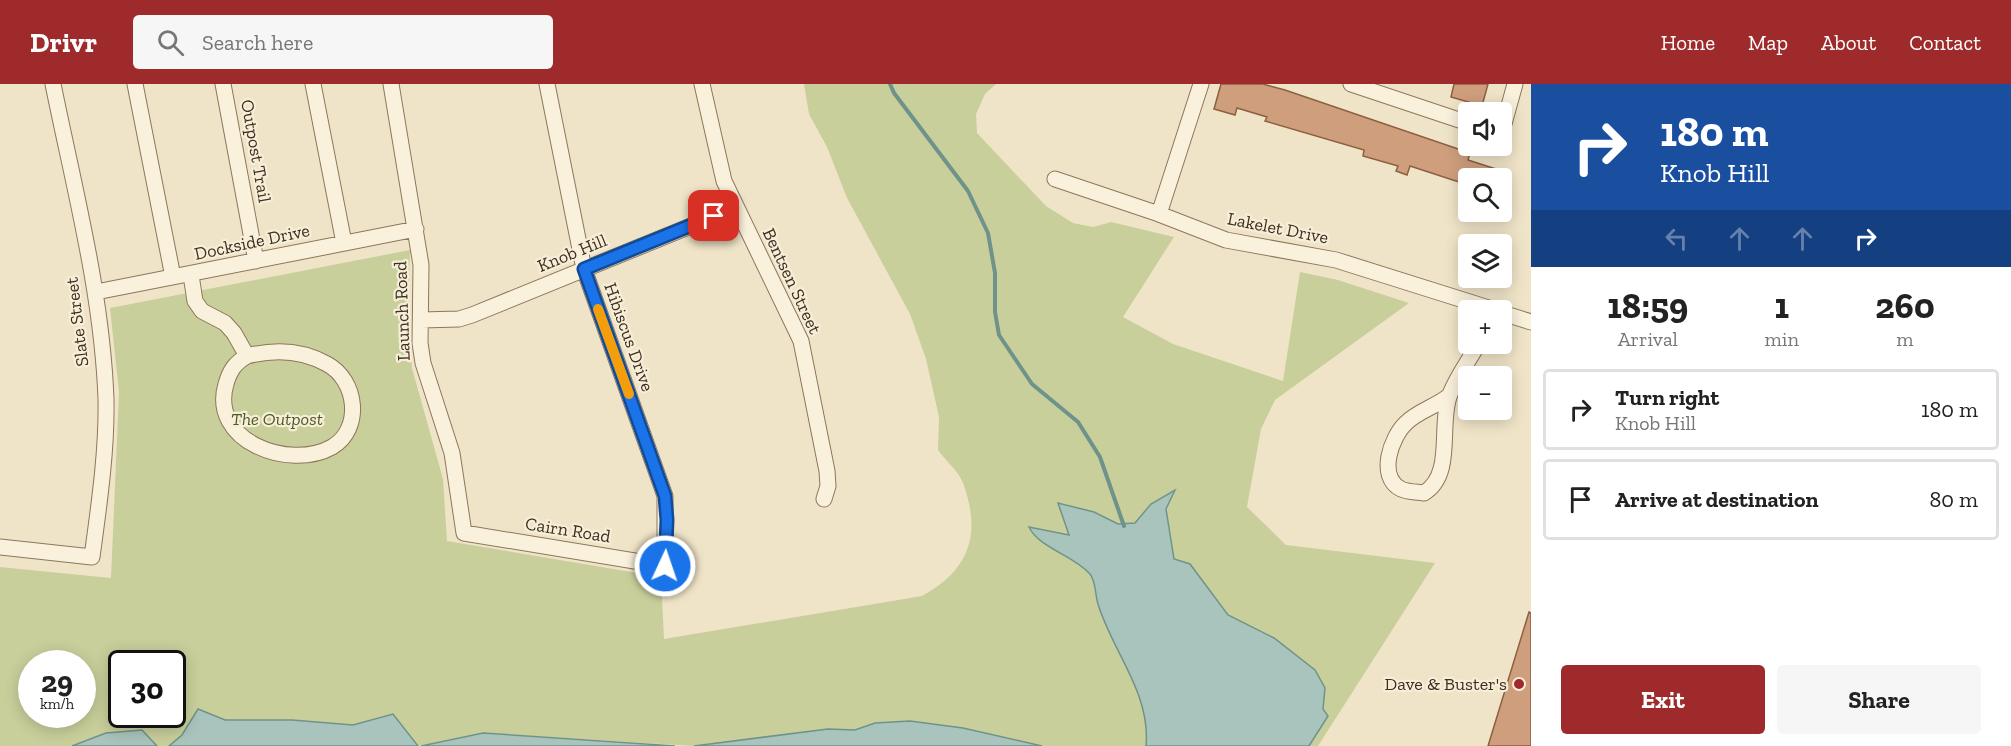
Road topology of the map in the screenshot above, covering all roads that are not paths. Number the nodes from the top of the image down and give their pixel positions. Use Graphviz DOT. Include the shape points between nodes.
graph roads {
  1 [pos="53,84"];
  2 [pos="135,84"];
  3 [pos="223,84"];
  4 [pos="313,84"];
  5 [pos="391,84"];
  6 [pos="547,84"];
  7 [pos="702,84"];
  8 [pos="1200,84"];
  9 [pos="1515,84"];
  10 [pos="1355,85"];
  11 [pos="1510,102"];
  12 [pos="1458,120"];
  13 [pos="1055,179"];
  14 [pos="735,208"];
  15 [pos="1159,213"];
  16 [pos="416,229"];
  17 [pos="344,243"];
  18 [pos="256,261"];
  19 [pos="584,269"];
  20 [pos="191,275"];
  21 [pos="173,277"];
  22 [pos="96,292"];
  23 [pos="1463,300"];
  24 [pos="1512,316"];
  25 [pos="421,320"];
  26 [pos="1531,322"];
  27 [pos="1472,354"];
  28 [pos="247,356"];
  29 [pos="1449,396"];
  30 [pos="824,499"];
  31 [pos="464,533"];
  32 [pos="0,547"];
  33 [pos="665,566"];
  1 -- 22 [label="street, Slate Street"];
  2 -- 21 [label="street"];
  3 -- 18 [label="street, Outpost Trail"];
  4 -- 17 [label="street"];
  5 -- 16 [label="street, Launch Road"];
  6 -- 19 [label="street, Hibiscus Drive"];
  7 -- 14 [label="street, Bentsen Street" via="719,164"];
  8 -- 15 [label="street"];
  9 -- 11 [label="street"];
  10 -- 12 [label="street"];
  13 -- 15 [label="street, Lakelet Drive"];
  14 -- 19 [label="street, Knob Hill"];
  14 -- 30 [label="street, Bentsen Street" via="801,341 827,471"];
  15 -- 23 [label="street, Lakelet Drive" via="1226,240 1336,260"];
  16 -- 17 [label="street, Dockside Drive"];
  16 -- 25 [label="street, Launch Road" via="421,265"];
  17 -- 18 [label="street, Dockside Drive"];
  18 -- 20 [label="street, Dockside Drive"];
  19 -- 25 [label="street, Knob Hill" via="472,315"];
  19 -- 33 [label="street, Hibiscus Drive" via="665,496"];
  20 -- 21 [label="street, Dockside Drive"];
  20 -- 28 [label="street" via="195,301 202,311 225,323"];
  21 -- 22 [label="street, Dockside Drive"];
  22 -- 32 [label="street, Slate Street" via="106,399 101,493 92,558"];
  24 -- 26 [label="street"];
  25 -- 31 [label="street, Launch Road" via="423,363 452,453"];
  27 -- 29 [label="street"];
  28 -- 28 [label="street" via="230,370 223,406 229,423 239,434 264,450 301,456 325,451 339,443 350,428 354,412 351,393 330,365 290,352 267,351"];
  29 -- 29 [label="street" via="1403,425 1392,446 1388,467 1400,489 1424,493 1437,483"];
  31 -- 33 [label="street, Cairn Road"];
}
